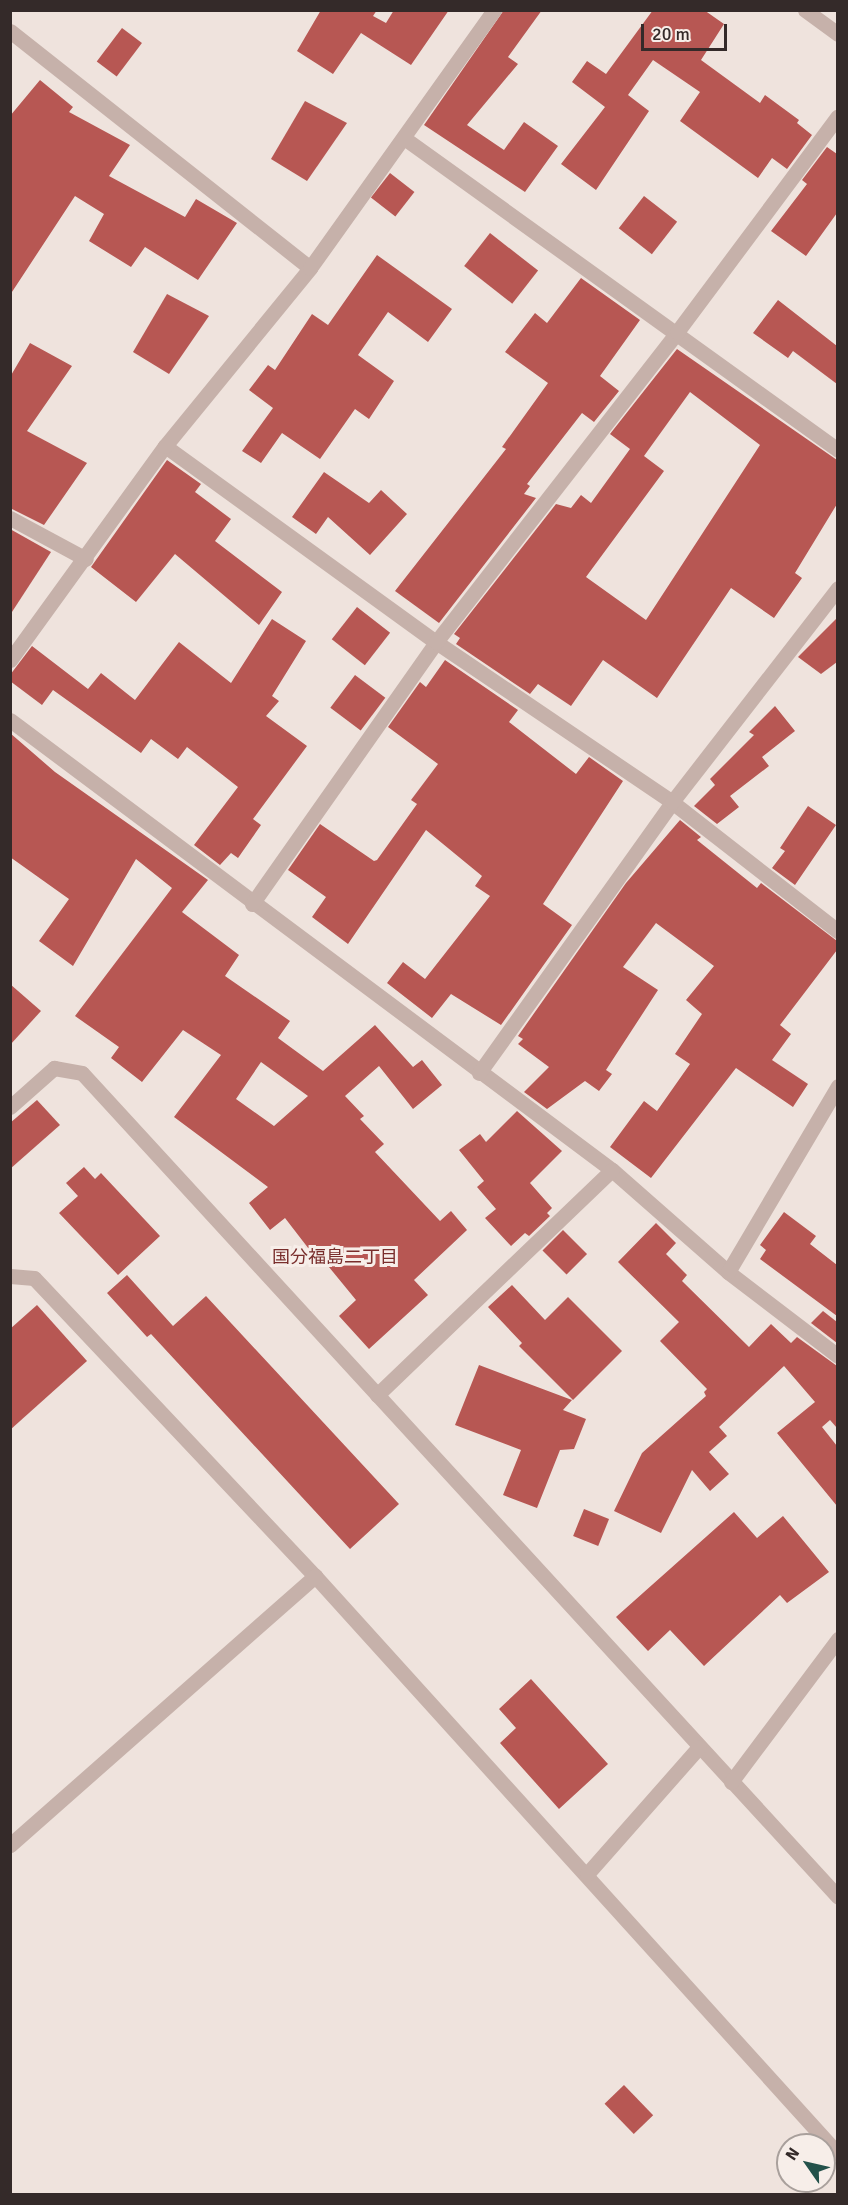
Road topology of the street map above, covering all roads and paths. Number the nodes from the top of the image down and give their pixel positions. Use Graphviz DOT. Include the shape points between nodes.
graph roads {
  1 [pos="494,10"];
  2 [pos="805,10"];
  3 [pos="10,32"];
  4 [pos="837,34"];
  5 [pos="837,116"];
  6 [pos="404,138"];
  7 [pos="310,268"];
  8 [pos="677,332"];
  9 [pos="165,446"];
  10 [pos="837,450"];
  11 [pos="10,518"];
  12 [pos="86,559"];
  13 [pos="837,588"];
  14 [pos="436,642"];
  15 [pos="10,660"];
  16 [pos="10,720"];
  17 [pos="672,802"];
  18 [pos="252,904"];
  19 [pos="837,931"];
  20 [pos="479,1073"];
  21 [pos="837,1086"];
  22 [pos="10,1107"];
  23 [pos="612,1170"];
  24 [pos="728,1272"];
  25 [pos="10,1276"];
  26 [pos="837,1356"];
  27 [pos="377,1395"];
  28 [pos="315,1576"];
  29 [pos="837,1639"];
  30 [pos="699,1747"];
  31 [pos="731,1782"];
  32 [pos="10,1845"];
  33 [pos="587,1874"];
  34 [pos="837,1897"];
  35 [pos="837,2154"];
  1 -- 6 [label="street"];
  2 -- 4 [label="street"];
  3 -- 7 [label="street"];
  5 -- 8 [label="street"];
  6 -- 7 [label="street"];
  6 -- 8 [label="street"];
  7 -- 9 [label="street"];
  8 -- 10 [label="street"];
  8 -- 14 [label="street"];
  9 -- 12 [label="street"];
  9 -- 14 [label="street"];
  11 -- 12 [label="street"];
  12 -- 15 [label="street"];
  13 -- 17 [label="street"];
  14 -- 17 [label="street"];
  14 -- 18 [label="street"];
  16 -- 18 [label="street"];
  17 -- 19 [label="street"];
  17 -- 20 [label="street"];
  18 -- 20 [label="street"];
  20 -- 23 [label="street"];
  21 -- 24 [label="street"];
  22 -- 27 [label="street" via="54,1068 82,1073"];
  23 -- 24 [label="street"];
  23 -- 27 [label="street"];
  24 -- 26 [label="street"];
  25 -- 28 [label="street" via="34,1278"];
  27 -- 30 [label="street"];
  28 -- 32 [label="street"];
  28 -- 33 [label="street"];
  29 -- 31 [label="street"];
  30 -- 31 [label="street"];
  30 -- 33 [label="street"];
  31 -- 34 [label="street"];
  33 -- 35 [label="street"];
}
